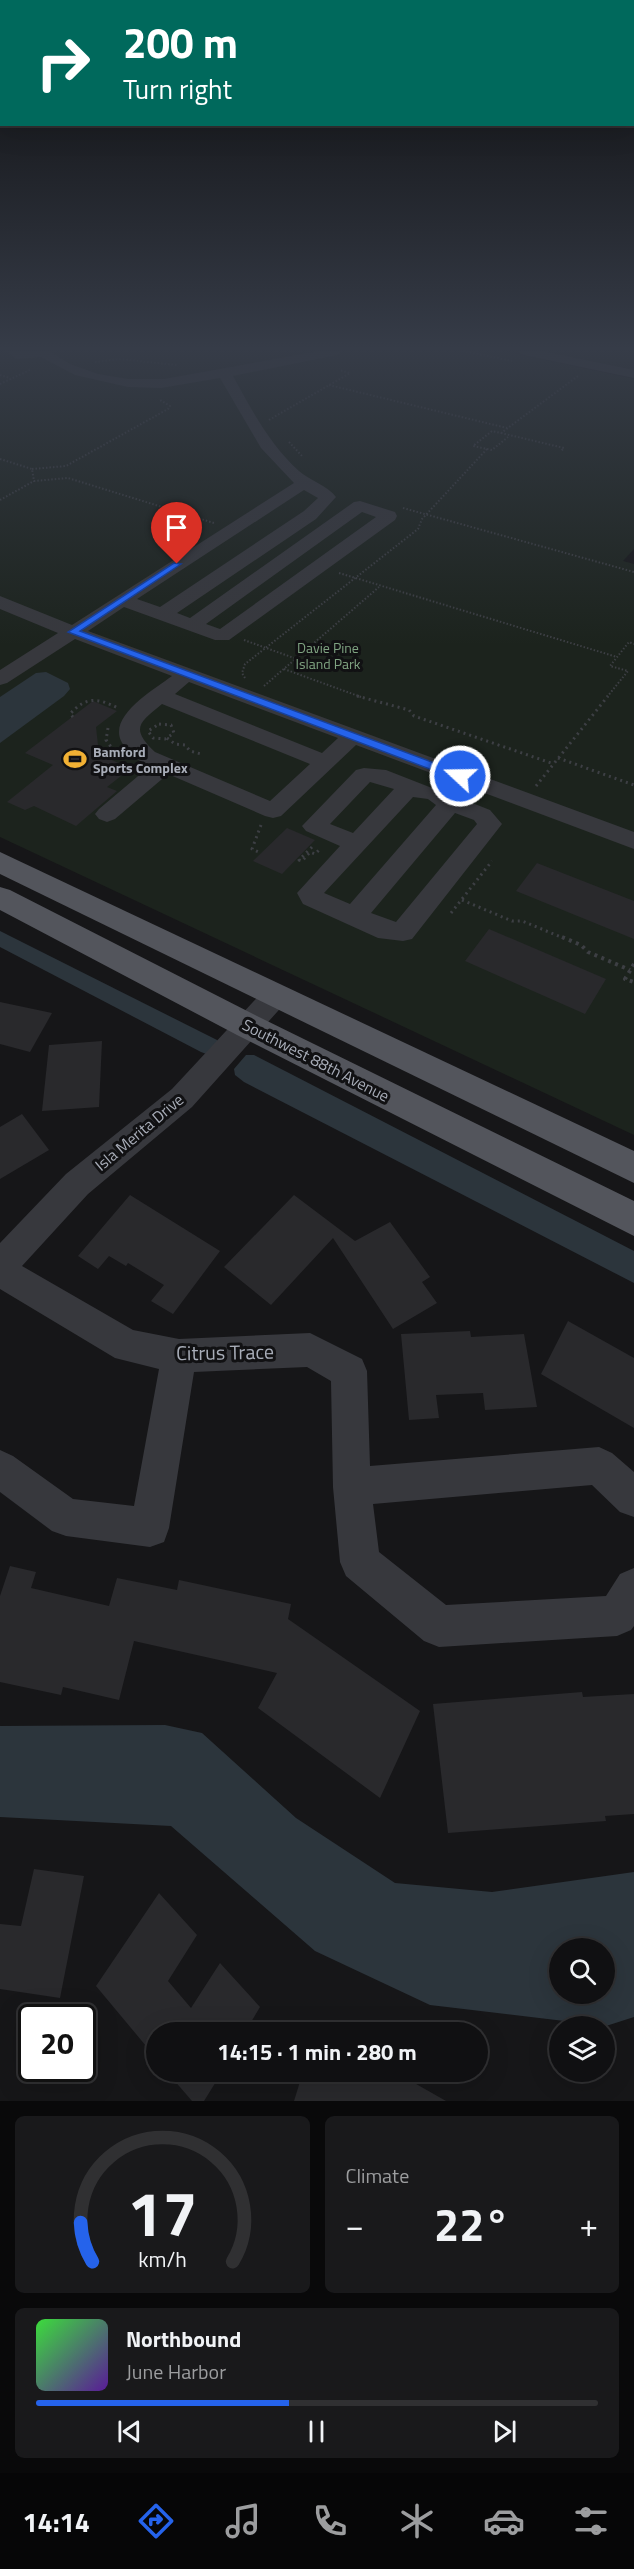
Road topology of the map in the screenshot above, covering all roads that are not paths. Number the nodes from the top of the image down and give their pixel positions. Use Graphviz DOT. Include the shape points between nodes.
graph roads {
  1 [pos="270,449"];
  2 [pos="303,483"];
  3 [pos="263,547"];
  4 [pos="290,556"];
  5 [pos="327,569"];
  6 [pos="122,600"];
  7 [pos="0,602"];
  8 [pos="163,615"];
  9 [pos="192,626"];
  10 [pos="73,632"];
  11 [pos="187,674"];
  12 [pos="0,679"];
  13 [pos="159,695"];
  14 [pos="353,736"];
  15 [pos="326,762"];
  16 [pos="165,765"];
  17 [pos="460,776"];
  18 [pos="409,787"];
  19 [pos="445,801"];
  20 [pos="107,814"];
  21 [pos="634,841"];
  22 [pos="356,843"];
  23 [pos="0,862"];
  24 [pos="0,897"];
  25 [pos="353,917"];
  26 [pos="276,995"];
  27 [pos="248,1026"];
  28 [pos="634,1168"];
  29 [pos="634,1219"];
  30 [pos="0,1269"];
  31 [pos="179,1356"];
  32 [pos="0,1468"];
  33 [pos="352,1487"];
  34 [pos="634,1498"];
  35 [pos="634,1588"];
  1 -- 2 [label="street"];
  2 -- 3 [label="street" via="328,497 310,515"];
  2 -- 6 [label="street"];
  3 -- 4 [label="street"];
  3 -- 8 [label="street"];
  4 -- 5 [label="street"];
  4 -- 5 [label="street" via="360,507 389,516"];
  4 -- 9 [label="street"];
  5 -- 9 [label="street" via="222,636"];
  6 -- 8 [label="street"];
  6 -- 10 [label="street"];
  7 -- 10 [label="street"];
  8 -- 9 [label="street"];
  10 -- 11 [label="street"];
  10 -- 12 [label="street"];
  11 -- 13 [label="street"];
  11 -- 14 [label="street"];
  13 -- 15 [label="street"];
  13 -- 16 [label="street" via="134,716 129,736 141,753"];
  14 -- 15 [label="street"];
  14 -- 17 [label="street"];
  15 -- 16 [label="street" via="273,811"];
  16 -- 20 [label="street"];
  17 -- 19 [label="street"];
  17 -- 21 [label="street"];
  18 -- 19 [label="street"];
  18 -- 22 [label="street"];
  18 -- 22 [label="street" via="364,775 314,826"];
  19 -- 25 [label="street"];
  19 -- 25 [label="street" via="482,815 490,824 403,932 387,931"];
  22 -- 25 [label="street" via="310,892 312,898"];
  23 -- 26 [label="main road"];
  24 -- 27 [label="main road, Southwest 88th Avenue"];
  26 -- 27 [label="street, Isla Merita Drive"];
  26 -- 28 [label="main road"];
  27 -- 29 [label="main road, Southwest 88th Avenue"];
  27 -- 30 [label="street, Isla Merita Drive" via="182,1098 77,1184"];
  30 -- 31 [label="street, Citrus Trace" via="127,1346"];
  31 -- 32 [label="street" via="150,1528 66,1517"];
  31 -- 33 [label="street, Citrus Trace" via="310,1350 349,1371"];
  33 -- 34 [label="street" via="599,1466"];
  33 -- 35 [label="street, Citrus Trace" via="360,1562 438,1626 617,1616"];
}
